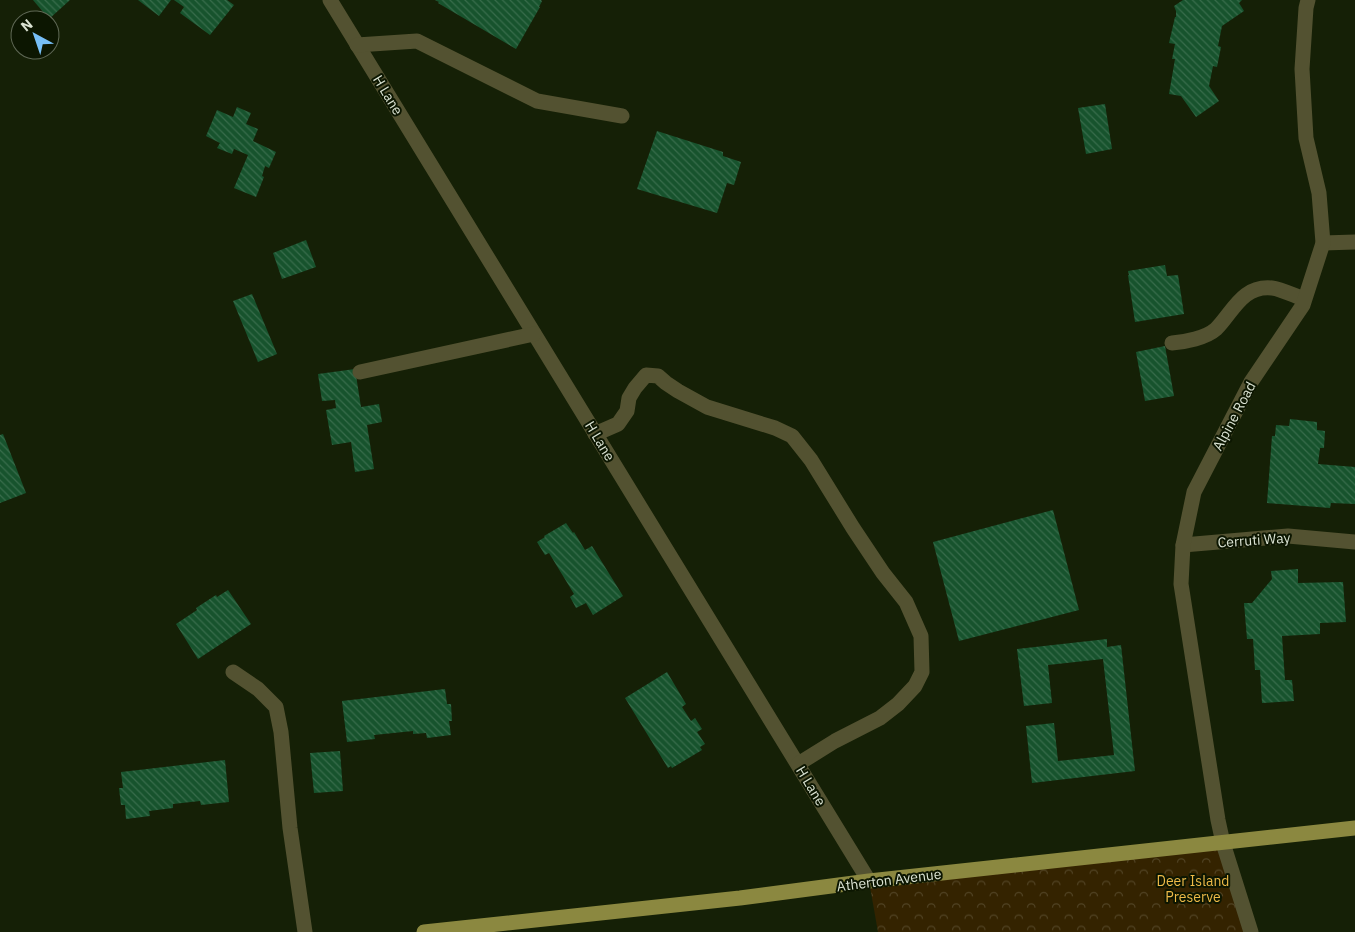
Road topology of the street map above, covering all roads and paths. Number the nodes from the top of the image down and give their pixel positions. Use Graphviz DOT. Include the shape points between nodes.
graph roads {
  1 [pos="330,0"];
  2 [pos="1308,0"];
  3 [pos="357,45"];
  4 [pos="622,116"];
  5 [pos="1355,242"];
  6 [pos="1323,243"];
  7 [pos="1304,299"];
  8 [pos="534,334"];
  9 [pos="1172,343"];
  10 [pos="360,372"];
  11 [pos="595,434"];
  12 [pos="1355,542"];
  13 [pos="1183,545"];
  14 [pos="233,672"];
  15 [pos="798,764"];
  16 [pos="1355,828"];
  17 [pos="1223,843"];
  18 [pos="870,881"];
  19 [pos="305,932"];
  20 [pos="424,932"];
  21 [pos="1251,932"];
  1 -- 3 [label="street, H Lane"];
  2 -- 6 [label="street, Alpine Road" via="1302,69 1306,138 1319,193"];
  3 -- 4 [label="street" via="418,41 537,102"];
  3 -- 8 [label="street, H Lane"];
  5 -- 6 [label="street"];
  6 -- 7 [label="street, Alpine Road"];
  7 -- 9 [label="street" via="1272,288 1254,289 1242,297 1215,330 1198,338"];
  7 -- 13 [label="street, Alpine Road" via="1251,382 1194,492"];
  8 -- 10 [label="street"];
  8 -- 11 [label="street, H Lane"];
  11 -- 15 [label="street, H Lane"];
  11 -- 15 [label="street" via="618,424 627,411 629,398 646,375 658,376 707,407 792,436 811,460 852,528 906,602 921,636 922,672 915,686 880,718"];
  12 -- 13 [label="street, Cerruti Way" via="1288,536"];
  13 -- 17 [label="street, Alpine Road" via="1181,584"];
  14 -- 19 [label="street" via="258,689 276,708"];
  15 -- 18 [label="street, H Lane"];
  16 -- 17 [label="main road, Atherton Avenue"];
  17 -- 18 [label="main road, Atherton Avenue"];
  17 -- 21 [label="street, Alpine Road"];
  18 -- 20 [label="main road, Atherton Avenue"];
}
